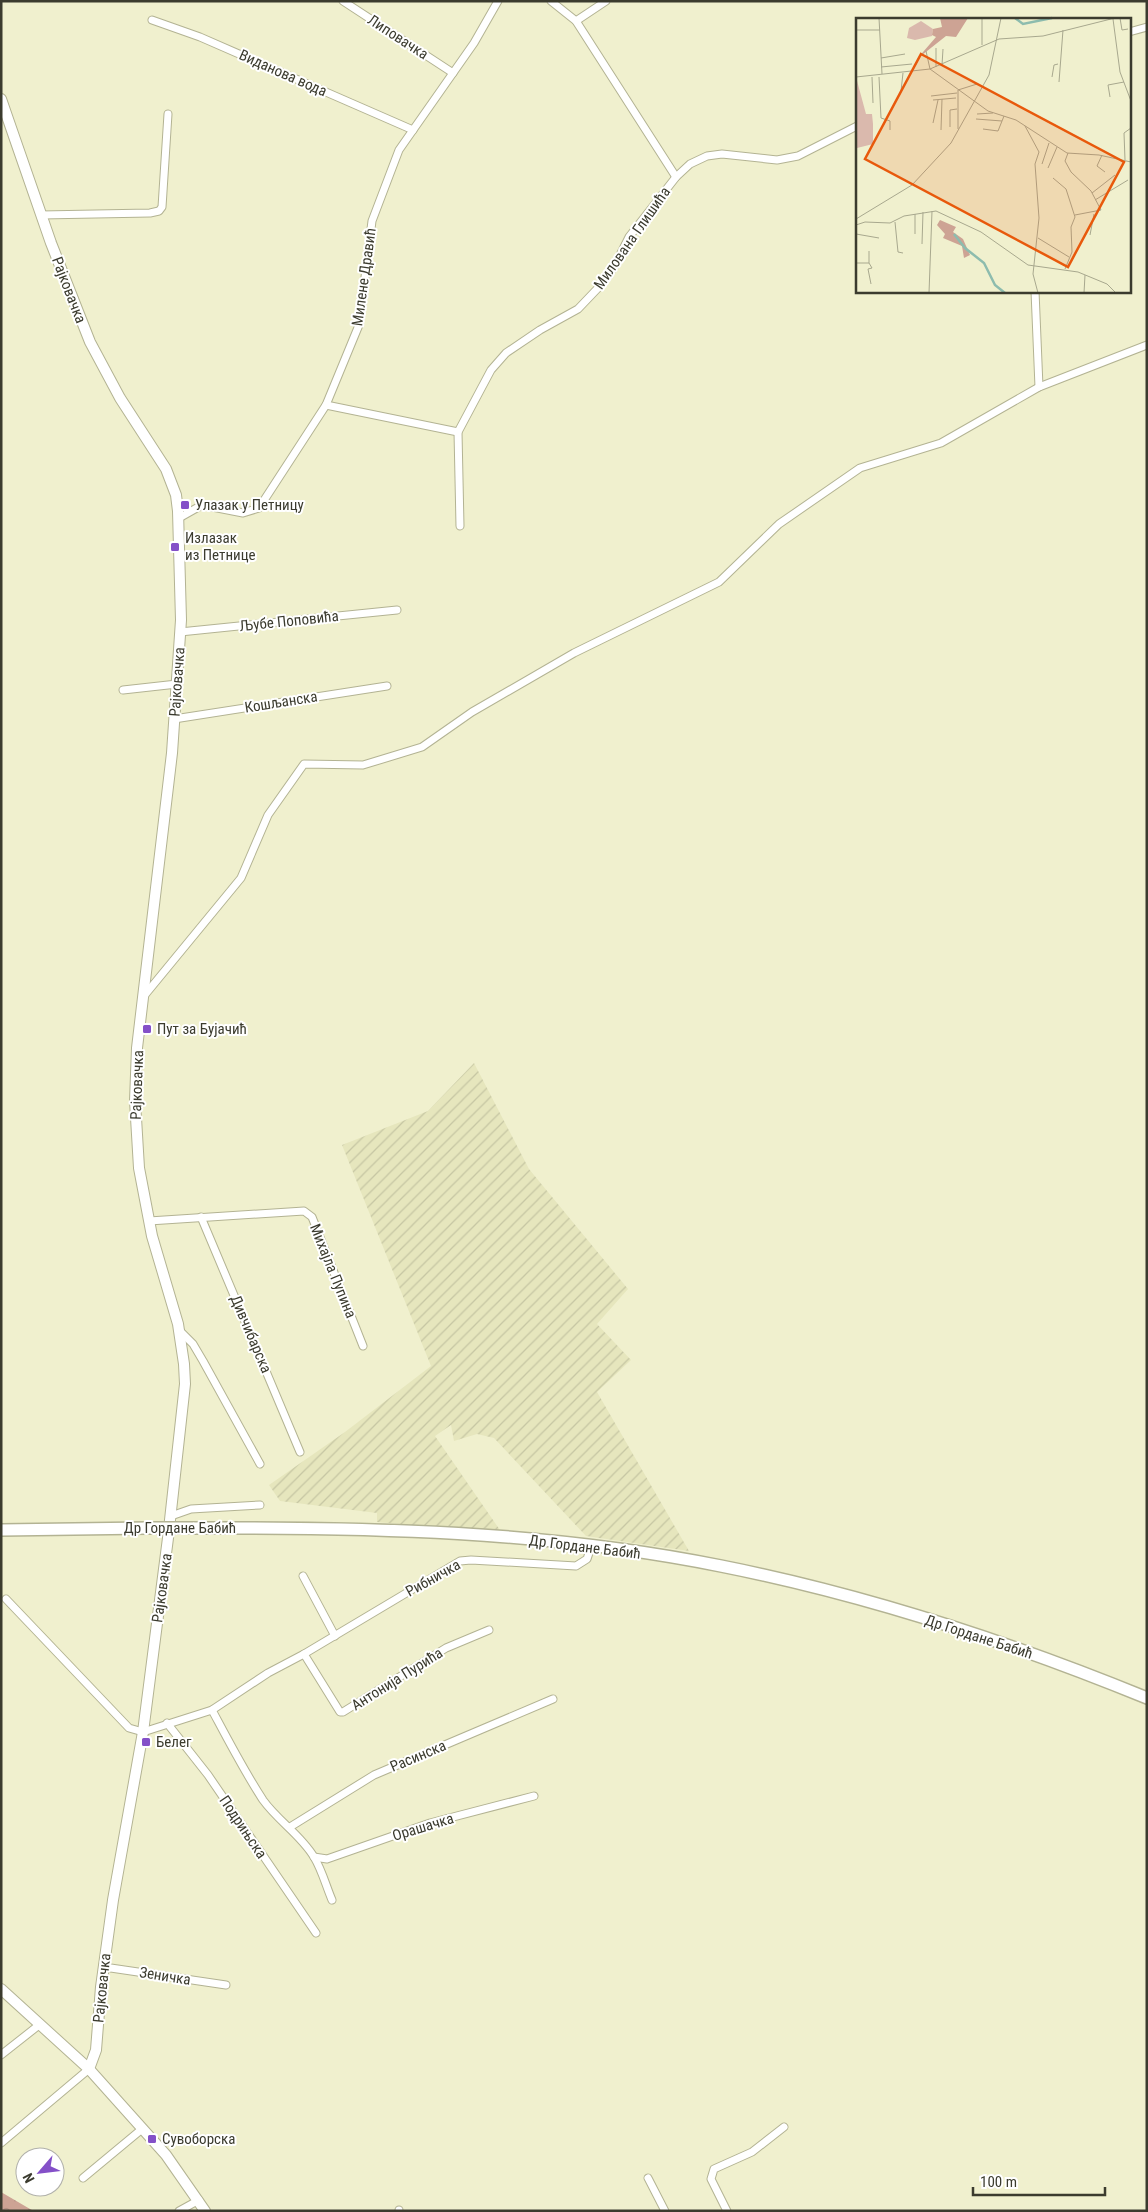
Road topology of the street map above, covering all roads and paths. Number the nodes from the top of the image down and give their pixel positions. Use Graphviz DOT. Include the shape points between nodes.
graph roads {
  1 [pos="343,1"];
  2 [pos="498,1"];
  3 [pos="551,1"];
  4 [pos="606,1"];
  5 [pos="152,20"];
  6 [pos="576,21"];
  7 [pos="1147,27"];
  8 [pos="1130,32"];
  9 [pos="453,73"];
  10 [pos="1,99"];
  11 [pos="168,114"];
  12 [pos="856,127"];
  13 [pos="413,130"];
  14 [pos="676,177"];
  15 [pos="41,215"];
  16 [pos="1035,292"];
  17 [pos="1147,345"];
  18 [pos="1039,387"];
  19 [pos="326,405"];
  20 [pos="458,432"];
  21 [pos="179,518"];
  22 [pos="460,526"];
  23 [pos="397,610"];
  24 [pos="180,632"];
  25 [pos="177,684"];
  26 [pos="388,686"];
  27 [pos="123,690"];
  28 [pos="174,718"];
  29 [pos="144,996"];
  30 [pos="201,1217"];
  31 [pos="149,1221"];
  32 [pos="179,1329"];
  33 [pos="363,1346"];
  34 [pos="300,1452"];
  35 [pos="260,1464"];
  36 [pos="260,1505"];
  37 [pos="171,1516"];
  38 [pos="1,1530"];
  39 [pos="590,1546"];
  40 [pos="303,1576"];
  41 [pos="6,1599"];
  42 [pos="489,1630"];
  43 [pos="335,1636"];
  44 [pos="304,1654"];
  45 [pos="1147,1698"];
  46 [pos="553,1699"];
  47 [pos="212,1710"];
  48 [pos="167,1723"];
  49 [pos="143,1732"];
  50 [pos="534,1796"];
  51 [pos="290,1827"];
  52 [pos="314,1857"];
  53 [pos="332,1900"];
  54 [pos="316,1933"];
  55 [pos="104,1967"];
  56 [pos="226,1985"];
  57 [pos="1,1989"];
  58 [pos="38,2025"];
  59 [pos="1,2055"];
  60 [pos="89,2069"];
  61 [pos="784,2127"];
  62 [pos="142,2129"];
  63 [pos="1,2143"];
  64 [pos="83,2178"];
  65 [pos="648,2178"];
  66 [pos="199,2200"];
  67 [pos="179,2211"];
  68 [pos="205,2211"];
  69 [pos="665,2211"];
  70 [pos="727,2211"];
  1 -- 9 [label="street, Липовачка"];
  2 -- 9 [label="street, Милене Дравић"];
  3 -- 6 [label="street"];
  4 -- 6 [label="street"];
  5 -- 13 [label="street, Виданова вода" via="200,37"];
  6 -- 14 [label="street"];
  7 -- 8 [label="street"];
  9 -- 13 [label="street, Милене Дравић"];
  10 -- 15 [label="main road, Рајковачка"];
  11 -- 15 [label="street" via="162,207 159,210 150,213"];
  12 -- 14 [label="street, Милована Глишића" via="798,156 777,160 722,154 707,156 690,164"];
  13 -- 19 [label="street, Милене Дравић" via="399,150 372,221 359,324"];
  14 -- 20 [label="street, Милована Глишића" via="629,237 614,267 583,304 506,353 491,370"];
  15 -- 21 [label="main road, Рајковачка" via="100,363 166,469 176,495"];
  16 -- 18 [label="street"];
  17 -- 18 [label="street"];
  18 -- 29 [label="street" via="941,443 860,468 779,524 718,582 574,654 472,712 422,747 363,765 304,764 268,815 241,878"];
  19 -- 20 [label="street"];
  19 -- 21 [label="street, Милене Дравић" via="259,508 243,513 202,505"];
  20 -- 22 [label="street, Милована Глишића"];
  21 -- 24 [label="main road, Рајковачка"];
  23 -- 24 [label="street, Љубе Поповића"];
  24 -- 25 [label="main road, Рајковачка"];
  25 -- 27 [label="street"];
  25 -- 28 [label="main road, Рајковачка"];
  26 -- 28 [label="street, Кошљанска"];
  28 -- 29 [label="main road, Рајковачка"];
  29 -- 31 [label="main road, Рајковачка" via="135,1108 137,1158"];
  30 -- 31 [label="street, Михајла Пупина"];
  30 -- 33 [label="street, Михајла Пупина" via="304,1211 312,1217"];
  30 -- 34 [label="street, Дивчибарска"];
  31 -- 32 [label="main road, Рајковачка"];
  32 -- 35 [label="street" via="203,1360"];
  32 -- 37 [label="main road, Рајковачка" via="185,1384"];
  36 -- 37 [label="street" via="191,1509"];
  37 -- 49 [label="main road, Рајковачка"];
  38 -- 39 [label="main road, Др Гордане Бабић, bridge" via="383,1530"];
  39 -- 43 [label="street, Рибничка" via="587,1559 576,1566 460,1561"];
  39 -- 45 [label="main road, Др Гордане Бабић" via="722,1566 851,1597 1022,1650"];
  40 -- 43 [label="street"];
  41 -- 49 [label="street" via="129,1728"];
  42 -- 44 [label="street, Антонија Пурића" via="446,1648 343,1712"];
  43 -- 44 [label="street, Рибничка"];
  44 -- 47 [label="street, Рибничка"];
  46 -- 51 [label="street, Расинска" via="374,1775"];
  47 -- 48 [label="street, Рибничка"];
  47 -- 51 [label="street" via="249,1779 272,1811"];
  48 -- 49 [label="street, Рибничка"];
  48 -- 54 [label="street, Подрињска" via="208,1775"];
  49 -- 55 [label="main road, Рајковачка"];
  50 -- 52 [label="street, Орашачка" via="430,1823 327,1859"];
  51 -- 52 [label="street"];
  52 -- 53 [label="street"];
  55 -- 56 [label="street, Зеничка"];
  55 -- 60 [label="main road, Рајковачка" via="96,2050"];
  57 -- 58 [label="main road"];
  58 -- 59 [label="street"];
  58 -- 60 [label="main road"];
  60 -- 62 [label="main road"];
  60 -- 63 [label="street"];
  61 -- 70 [label="street" via="752,2152 714,2169 711,2179"];
  62 -- 64 [label="street"];
  62 -- 66 [label="main road"];
  65 -- 69 [label="street"];
  66 -- 67 [label="street"];
  66 -- 68 [label="main road"];
}
